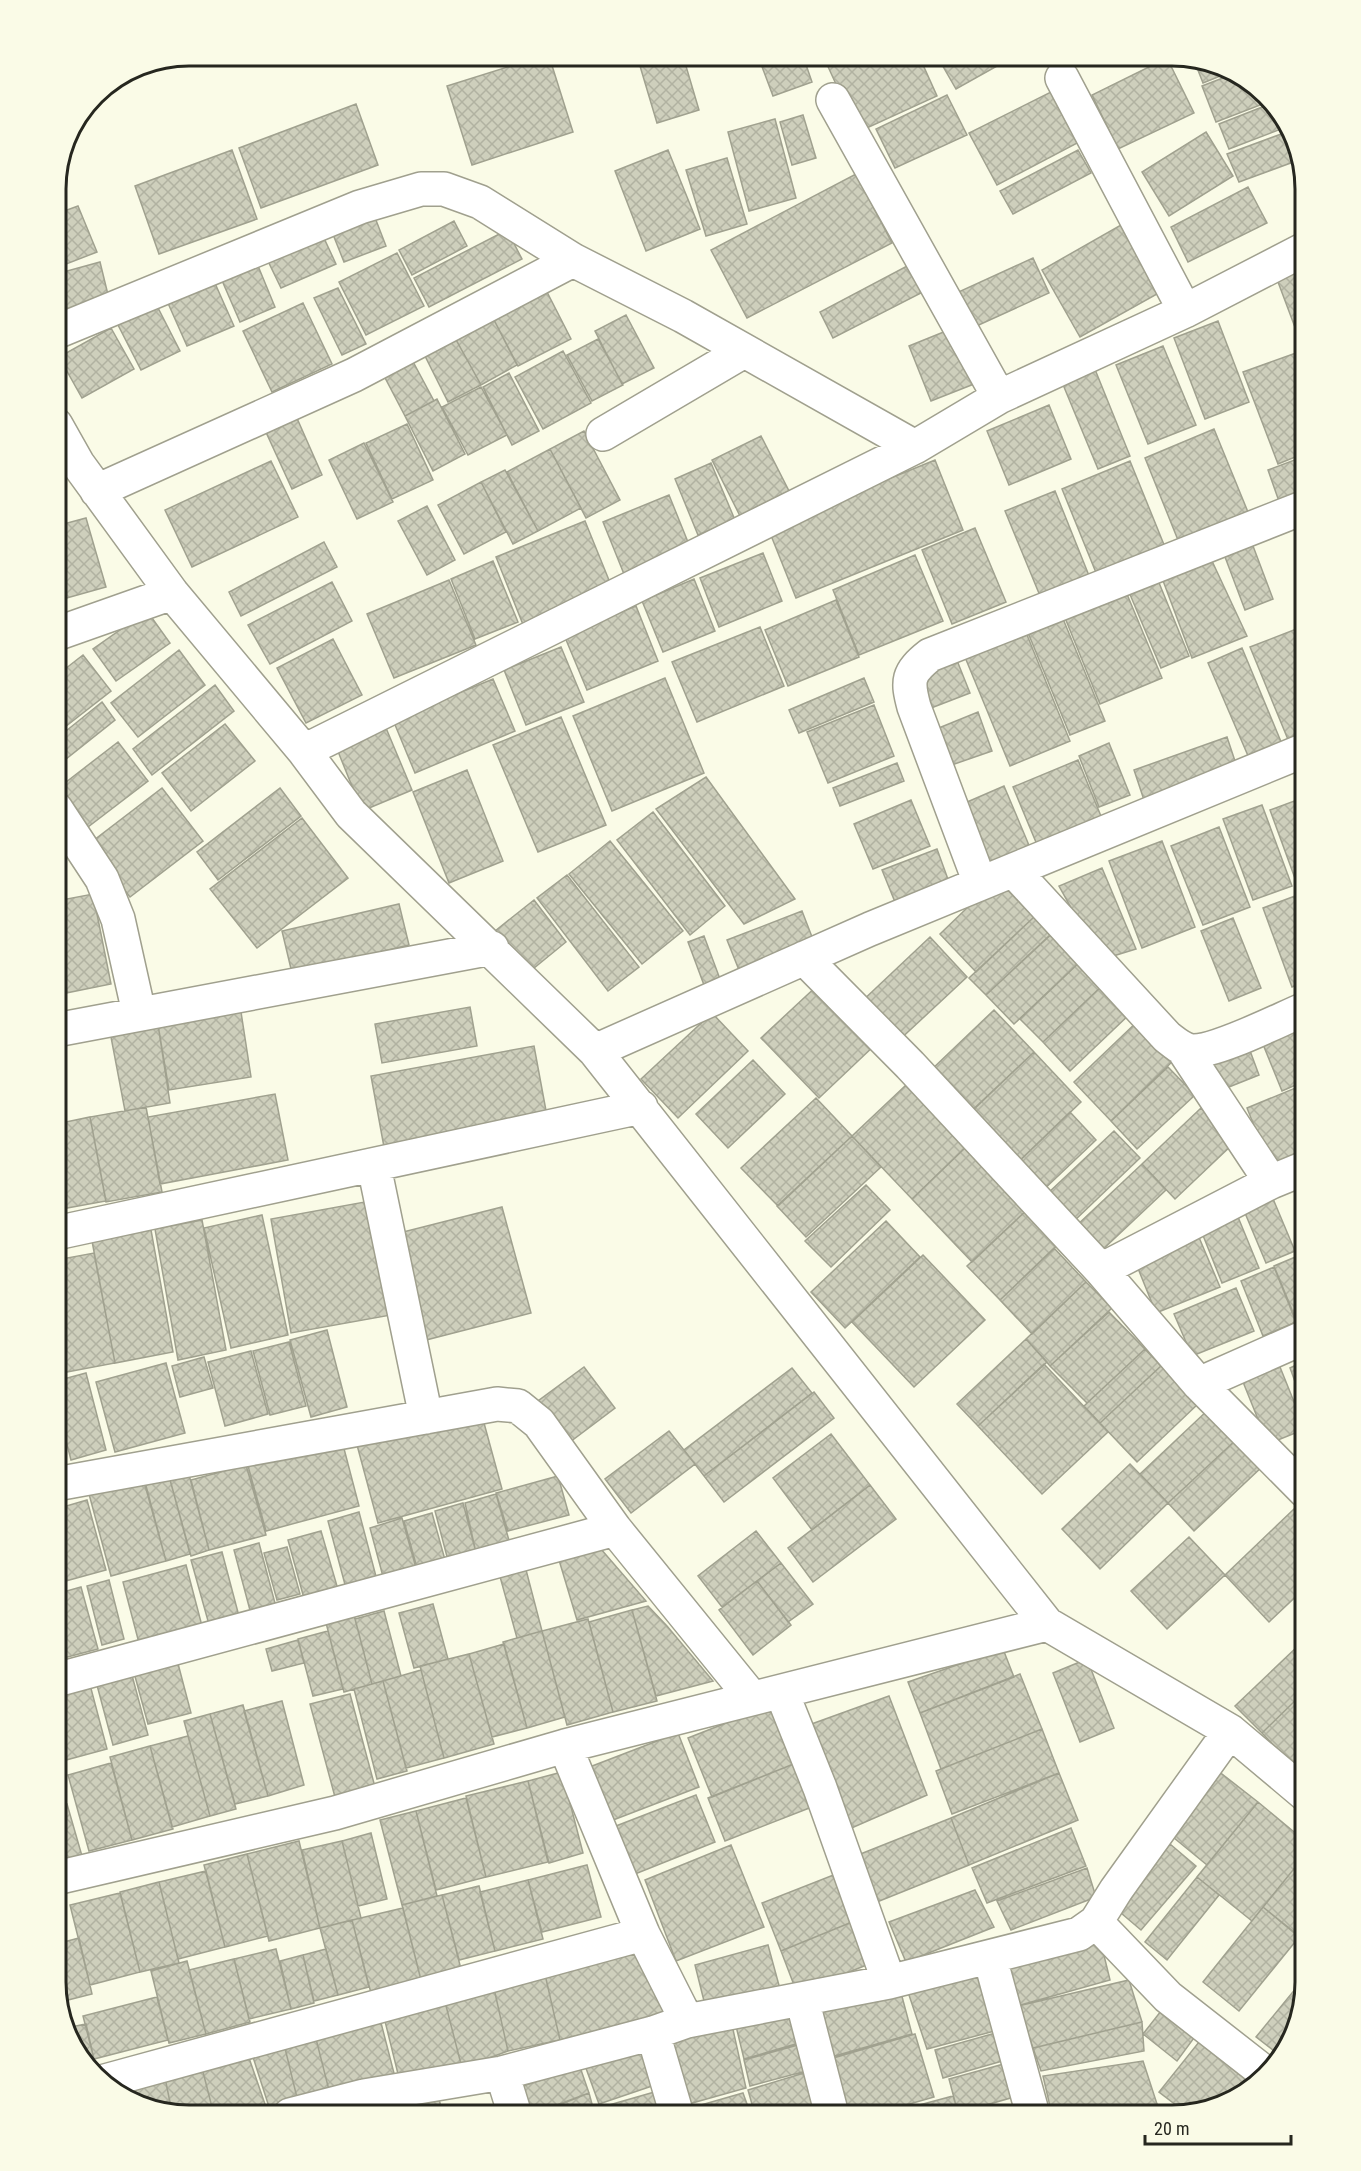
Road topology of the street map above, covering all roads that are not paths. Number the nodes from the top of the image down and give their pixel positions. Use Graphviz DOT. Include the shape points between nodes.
graph roads {
  1 [pos="1062,78"];
  2 [pos="833,100"];
  3 [pos="1295,254"];
  4 [pos="573,261"];
  5 [pos="1185,311"];
  6 [pos="66,328"];
  7 [pos="744,351"];
  8 [pos="999,397"];
  9 [pos="603,434"];
  10 [pos="915,447"];
  11 [pos="67,467"];
  12 [pos="98,491"];
  13 [pos="1295,511"];
  14 [pos="172,593"];
  15 [pos="66,630"];
  16 [pos="304,751"];
  17 [pos="1295,754"];
  18 [pos="66,824"];
  19 [pos="1014,871"];
  20 [pos="980,883"];
  21 [pos="492,948"];
  22 [pos="804,958"];
  23 [pos="1295,1013"];
  24 [pos="139,1014"];
  25 [pos="66,1028"];
  26 [pos="1183,1049"];
  27 [pos="595,1051"];
  28 [pos="641,1107"];
  29 [pos="374,1166"];
  30 [pos="1295,1172"];
  31 [pos="1271,1182"];
  32 [pos="66,1231"];
  33 [pos="1101,1270"];
  34 [pos="1295,1341"];
  35 [pos="1199,1384"];
  36 [pos="426,1417"];
  37 [pos="1295,1481"];
  38 [pos="66,1482"];
  39 [pos="615,1528"];
  40 [pos="1047,1624"];
  41 [pos="66,1677"];
  42 [pos="767,1695"];
  43 [pos="1230,1731"];
  44 [pos="565,1746"];
  45 [pos="1295,1786"];
  46 [pos="66,1876"];
  47 [pos="1096,1922"];
  48 [pos="643,1934"];
  49 [pos="990,1959"];
  50 [pos="890,1982"];
  51 [pos="802,2000"];
  52 [pos="687,2021"];
  53 [pos="653,2033"];
  54 [pos="1259,2069"];
  55 [pos="502,2073"];
  56 [pos="113,2079"];
  57 [pos="370,2105"];
  58 [pos="512,2105"];
  59 [pos="674,2105"];
  60 [pos="829,2105"];
  61 [pos="1030,2105"];
  1 -- 5 [label="street"];
  2 -- 8 [label="street"];
  3 -- 5 [label="street"];
  4 -- 6 [label="street" via="480,202 444,189 422,189 360,207"];
  4 -- 7 [label="street"];
  4 -- 12 [label="street" via="354,375"];
  5 -- 8 [label="street"];
  7 -- 9 [label="street"];
  7 -- 10 [label="street"];
  8 -- 10 [label="street"];
  10 -- 16 [label="street"];
  11 -- 12 [label="street"];
  12 -- 14 [label="street"];
  13 -- 20 [label="street" via="930,655 916,666 909,687 914,707"];
  14 -- 15 [label="street"];
  14 -- 16 [label="street"];
  16 -- 21 [label="street" via="351,814"];
  17 -- 19 [label="street"];
  18 -- 24 [label="street" via="102,879 117,919"];
  19 -- 20 [label="street"];
  19 -- 26 [label="street" via="1167,1037"];
  20 -- 22 [label="street"];
  21 -- 24 [label="street"];
  21 -- 27 [label="street"];
  22 -- 27 [label="street"];
  22 -- 33 [label="street" via="910,1065"];
  23 -- 26 [label="street" via="1218,1045 1194,1051"];
  24 -- 25 [label="street"];
  26 -- 31 [label="street"];
  27 -- 28 [label="street"];
  28 -- 29 [label="street"];
  28 -- 40 [label="street"];
  29 -- 32 [label="street"];
  29 -- 36 [label="street"];
  30 -- 31 [label="street"];
  31 -- 33 [label="street"];
  33 -- 35 [label="street"];
  34 -- 35 [label="street"];
  35 -- 37 [label="street"];
  36 -- 38 [label="street"];
  36 -- 39 [label="street" via="497,1404 518,1406 539,1423"];
  39 -- 41 [label="street"];
  39 -- 42 [label="street"];
  40 -- 42 [label="street"];
  40 -- 43 [label="street"];
  42 -- 44 [label="street"];
  42 -- 50 [label="street" via="820,1788"];
  43 -- 45 [label="street"];
  43 -- 47 [label="street"];
  44 -- 46 [label="street" via="335,1813"];
  44 -- 48 [label="street"];
  47 -- 49 [label="street" via="1079,1934"];
  47 -- 54 [label="street" via="1168,1997"];
  48 -- 52 [label="street"];
  48 -- 56 [label="street"];
  49 -- 50 [label="street"];
  49 -- 61 [label="street"];
  50 -- 51 [label="street"];
  51 -- 52 [label="street"];
  51 -- 60 [label="street"];
  52 -- 53 [label="street"];
  53 -- 55 [label="street"];
  53 -- 59 [label="street"];
  55 -- 57 [label="street"];
  55 -- 58 [label="street"];
}
